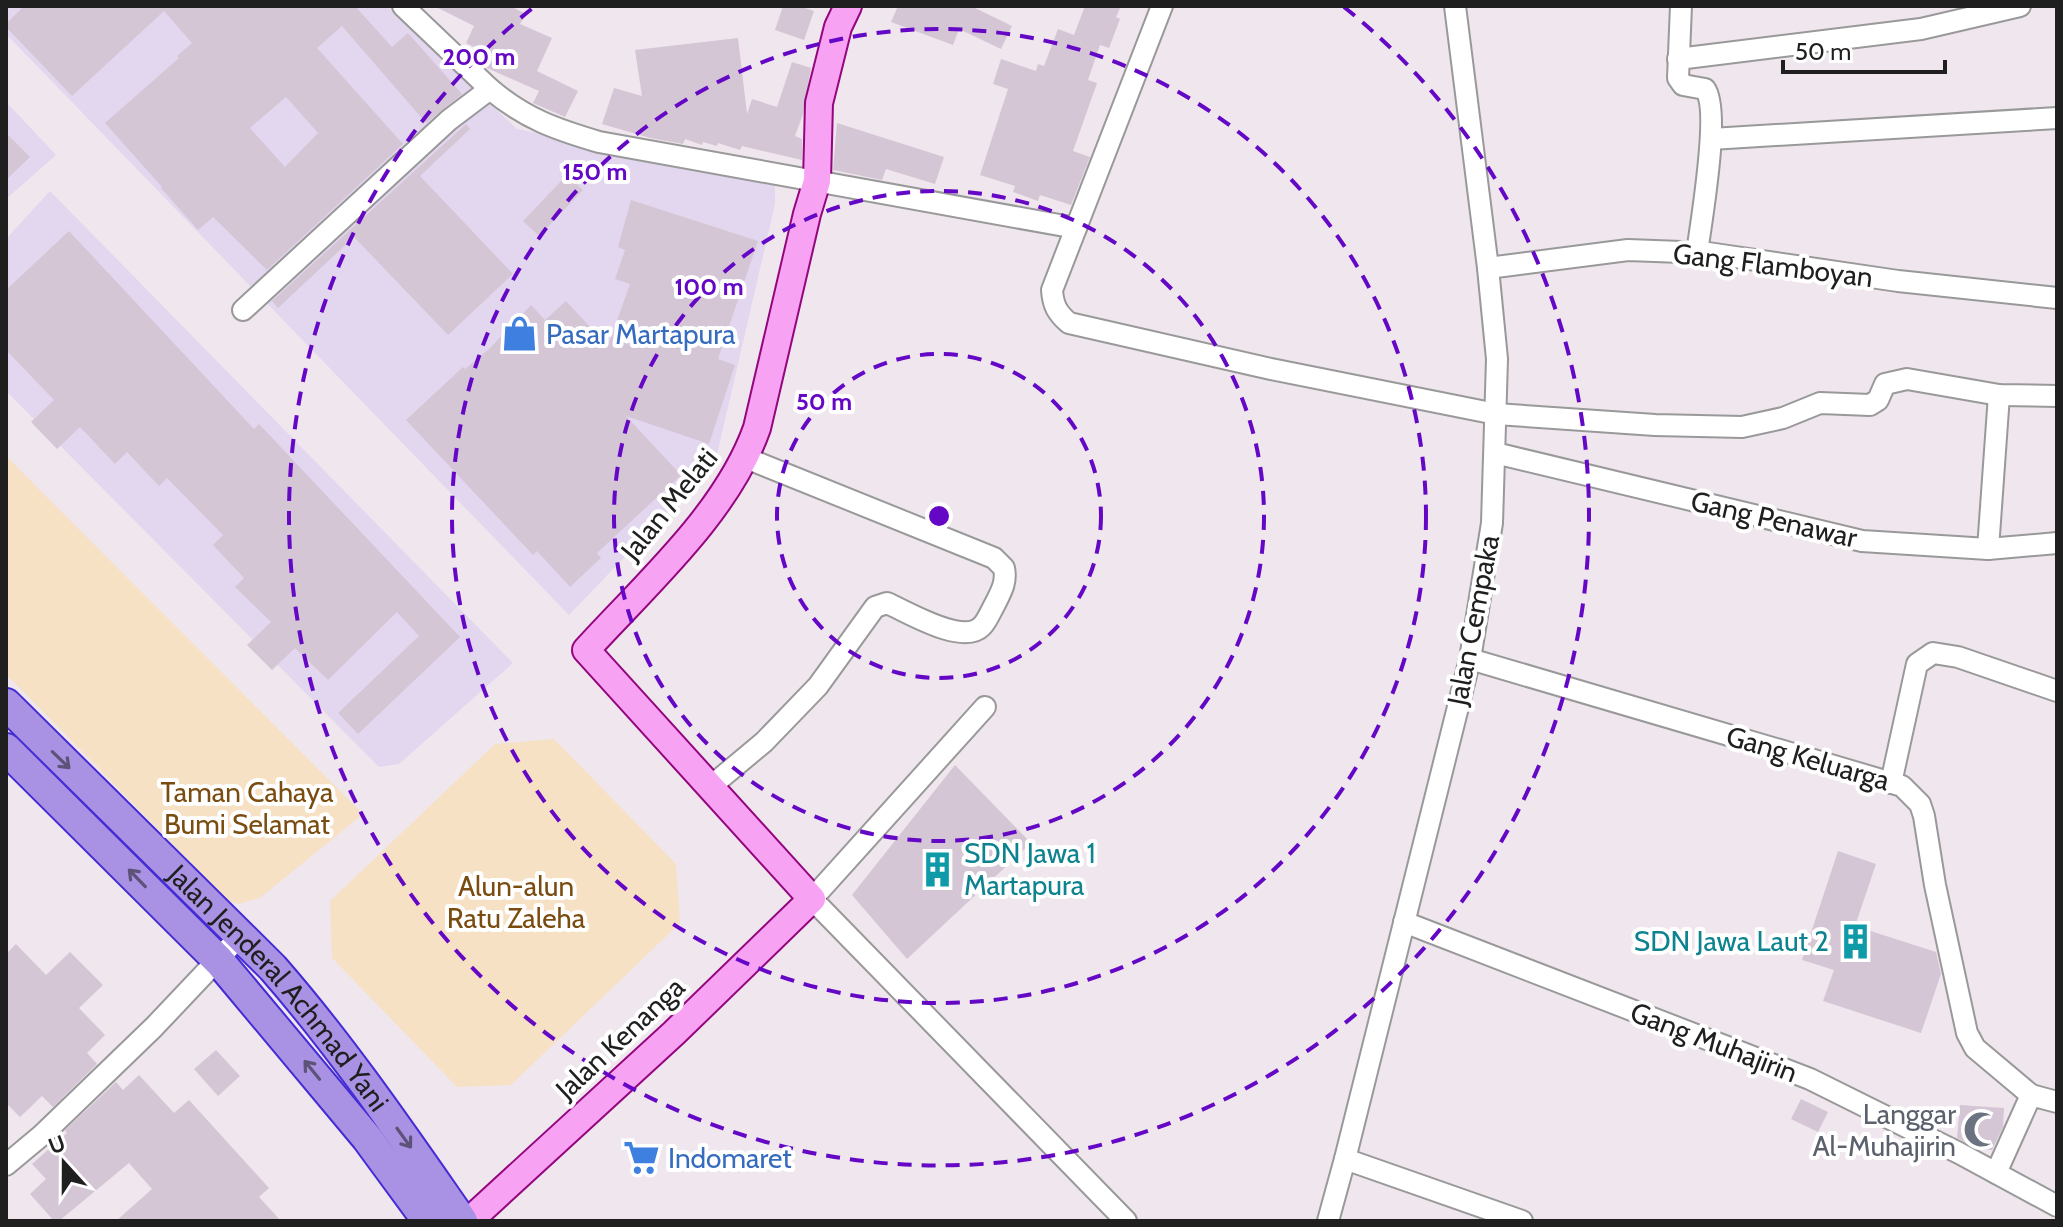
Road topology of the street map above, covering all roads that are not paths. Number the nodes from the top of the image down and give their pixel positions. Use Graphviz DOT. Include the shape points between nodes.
graph roads {
  1 [pos="403,6"];
  2 [pos="848,6"];
  3 [pos="1162,6"];
  4 [pos="1455,6"];
  5 [pos="1681,6"];
  6 [pos="2020,6"];
  7 [pos="1678,59"];
  8 [pos="490,89"];
  9 [pos="2057,118"];
  10 [pos="1711,139"];
  11 [pos="817,181"];
  12 [pos="1076,228"];
  13 [pos="1697,253"];
  14 [pos="1488,268"];
  15 [pos="2057,298"];
  16 [pos="243,310"];
  17 [pos="1999,395"];
  18 [pos="2057,396"];
  19 [pos="1496,414"];
  20 [pos="1495,453"];
  21 [pos="746,458"];
  22 [pos="2057,543"];
  23 [pos="1988,549"];
  24 [pos="1470,659"];
  25 [pos="2057,691"];
  26 [pos="6,704"];
  27 [pos="985,707"];
  28 [pos="6,749"];
  29 [pos="1891,783"];
  30 [pos="710,787"];
  31 [pos="812,899"];
  32 [pos="1404,922"];
  33 [pos="241,935"];
  34 [pos="219,961"];
  35 [pos="2031,1095"];
  36 [pos="2057,1102"];
  37 [pos="1345,1159"];
  38 [pos="6,1165"];
  39 [pos="1996,1173"];
  40 [pos="2057,1206"];
  41 [pos="428,1221"];
  42 [pos="462,1221"];
  43 [pos="469,1221"];
  44 [pos="1126,1221"];
  45 [pos="1328,1221"];
  46 [pos="1522,1221"];
  1 -- 8 [label="street"];
  2 -- 11 [label="main road, Jalan Melati" via="819,103"];
  3 -- 12 [label="street"];
  4 -- 14 [label="street, Jalan Cempaka"];
  5 -- 7 [label="street"];
  6 -- 7 [label="street" via="1908,31"];
  7 -- 10 [label="street" via="1680,83 1709,93"];
  8 -- 11 [label="street" via="516,110 599,142"];
  8 -- 16 [label="street" via="449,120"];
  9 -- 10 [label="street"];
  10 -- 13 [label="street"];
  11 -- 12 [label="street"];
  11 -- 21 [label="main road, Jalan Melati"];
  12 -- 19 [label="street" via="1052,290 1059,314 1069,323"];
  13 -- 14 [label="street, Gang Flamboyan" via="1628,250"];
  13 -- 15 [label="street, Gang Flamboyan"];
  14 -- 19 [label="street, Jalan Cempaka" via="1497,359"];
  17 -- 18 [label="street"];
  17 -- 19 [label="street" via="1897,380 1885,384 1870,405 1820,403 1742,427"];
  17 -- 23 [label="street"];
  19 -- 20 [label="street, Jalan Cempaka"];
  20 -- 23 [label="street, Gang Penawar" via="1862,541"];
  20 -- 24 [label="street, Jalan Cempaka" via="1492,523"];
  21 -- 30 [label="main road, Jalan Melati" via="717,504 586,650"];
  21 -- 30 [label="street" via="994,558 1004,568 1005,582 982,626 973,632 949,631 887,603 875,607 818,686 764,742"];
  22 -- 23 [label="street, Gang Penawar"];
  24 -- 29 [label="street, Gang Keluarga"];
  24 -- 32 [label="street, Jalan Cempaka"];
  25 -- 29 [label="street" via="1933,653 1917,664"];
  26 -- 33 [label="highway, Jalan Jenderal Achmad Yani, one-way"];
  27 -- 31 [label="street"];
  34 -- 28 [label="highway, Jalan Jenderal Achmad Yani, one-way"];
  29 -- 35 [label="street, Gang Keluarga" via="1911,793 1924,816 1967,1033 1975,1048"];
  30 -- 31 [label="main road"];
  31 -- 43 [label="main road, Jalan Kenanga"];
  31 -- 44 [label="street"];
  32 -- 37 [label="street, Jalan Cempaka"];
  32 -- 39 [label="street, Gang Muhajirin" via="1810,1079"];
  33 -- 34 [label="street"];
  33 -- 42 [label="highway, Jalan Jenderal Achmad Yani, one-way" via="297,995"];
  34 -- 38 [label="street"];
  41 -- 34 [label="highway, Jalan Jenderal Achmad Yani, one-way" via="367,1138"];
  35 -- 36 [label="street"];
  35 -- 39 [label="street"];
  37 -- 45 [label="street, Jalan Cempaka"];
  37 -- 46 [label="street"];
  39 -- 40 [label="street, Gang Muhajirin"];
}
